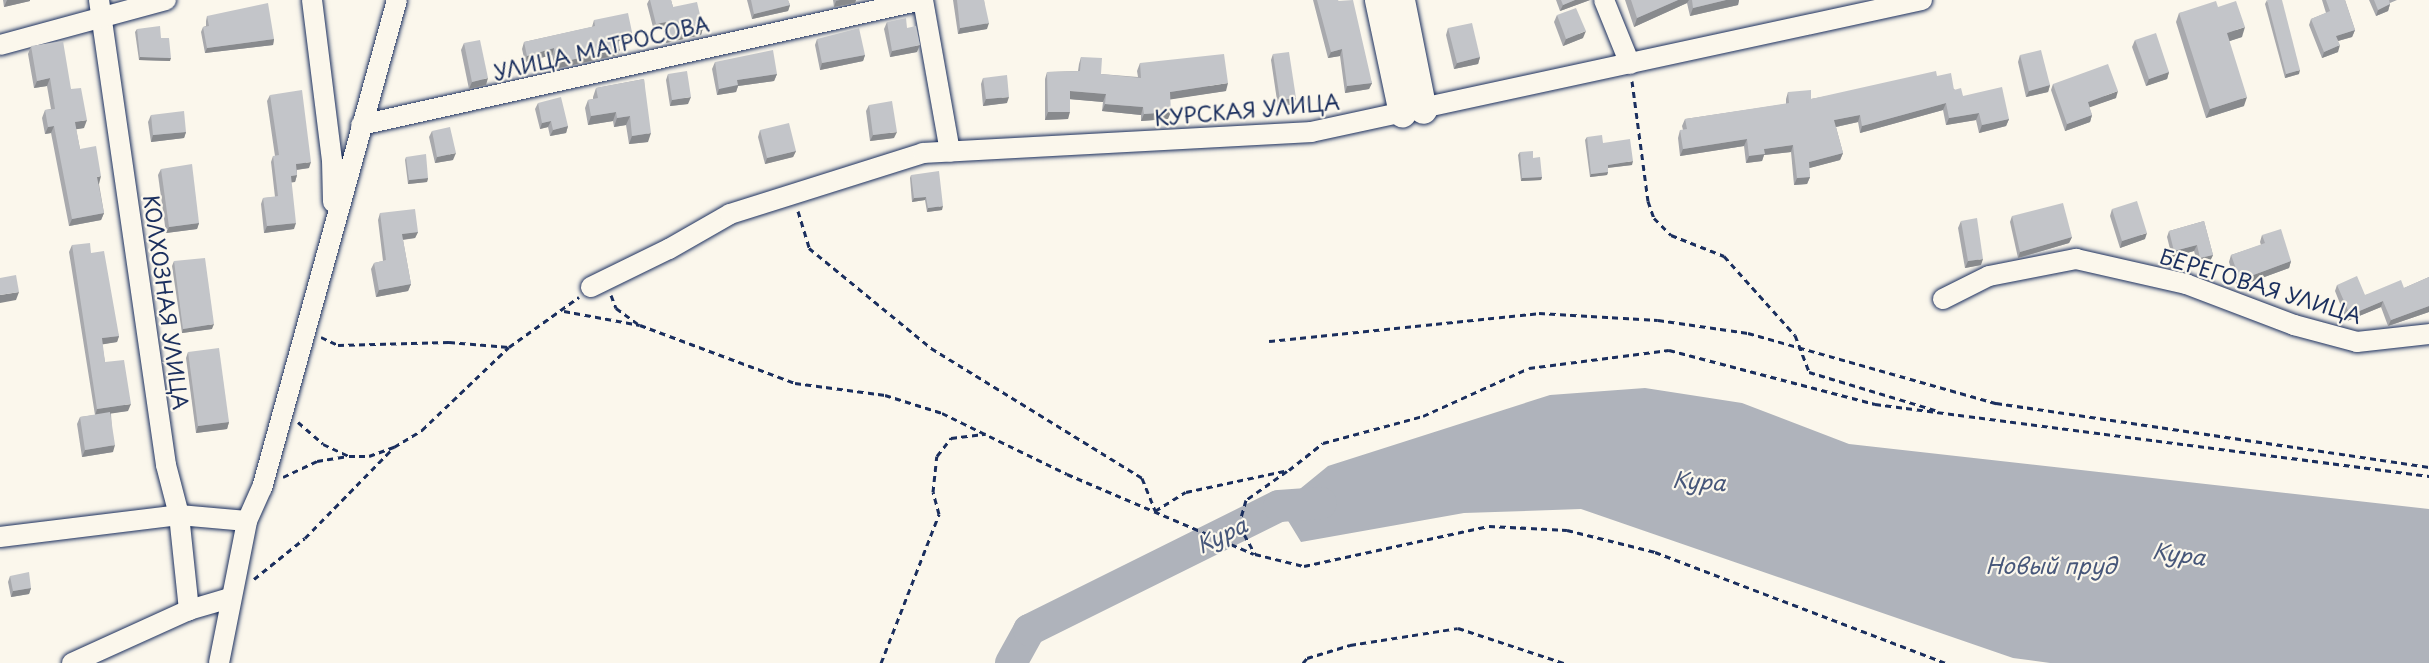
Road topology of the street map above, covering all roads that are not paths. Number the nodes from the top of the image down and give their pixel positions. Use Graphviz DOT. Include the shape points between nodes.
graph roads {
  1 [pos="166,0"];
  2 [pos="312,0"];
  3 [pos="396,0"];
  4 [pos="923,0"];
  5 [pos="1378,0"];
  6 [pos="1401,0"];
  7 [pos="1604,0"];
  8 [pos="1922,0"];
  9 [pos="100,8"];
  10 [pos="0,45"];
  11 [pos="1630,64"];
  12 [pos="1413,112"];
  13 [pos="361,125"];
  14 [pos="950,152"];
  15 [pos="334,220"];
  16 [pos="591,287"];
  17 [pos="1943,299"];
  18 [pos="2429,334"];
  19 [pos="179,515"];
  20 [pos="247,521"];
  21 [pos="0,537"];
  22 [pos="230,598"];
  23 [pos="189,610"];
  24 [pos="72,663"];
  25 [pos="219,663"];
  1 -- 9 [label="street"];
  2 -- 15 [label="street" via="331,149"];
  3 -- 13 [label="street"];
  4 -- 13 [label="street, УЛИЦА МАТРОСОВА"];
  4 -- 14 [label="street"];
  5 -- 12 [label="street"];
  6 -- 12 [label="street"];
  7 -- 11 [label="street"];
  8 -- 11 [label="street, КУРСКАЯ УЛИЦА"];
  9 -- 10 [label="street"];
  9 -- 19 [label="street, КОЛХОЗНАЯ УЛИЦА" via="166,465"];
  11 -- 12 [label="street, КУРСКАЯ УЛИЦА"];
  12 -- 14 [label="street, КУРСКАЯ УЛИЦА" via="1311,132"];
  13 -- 15 [label="street"];
  14 -- 16 [label="street, КУРСКАЯ УЛИЦА" via="923,153 730,214"];
  15 -- 20 [label="street" via="262,488"];
  17 -- 18 [label="street, БЕРЕГОВАЯ УЛИЦА" via="1989,276 2076,259 2186,284 2294,325 2357,342"];
  19 -- 20 [label="street"];
  19 -- 21 [label="street"];
  19 -- 23 [label="street, КОЛХОЗНАЯ УЛИЦА"];
  20 -- 22 [label="street"];
  22 -- 23 [label="street"];
  22 -- 25 [label="street"];
  23 -- 24 [label="street"];
}
